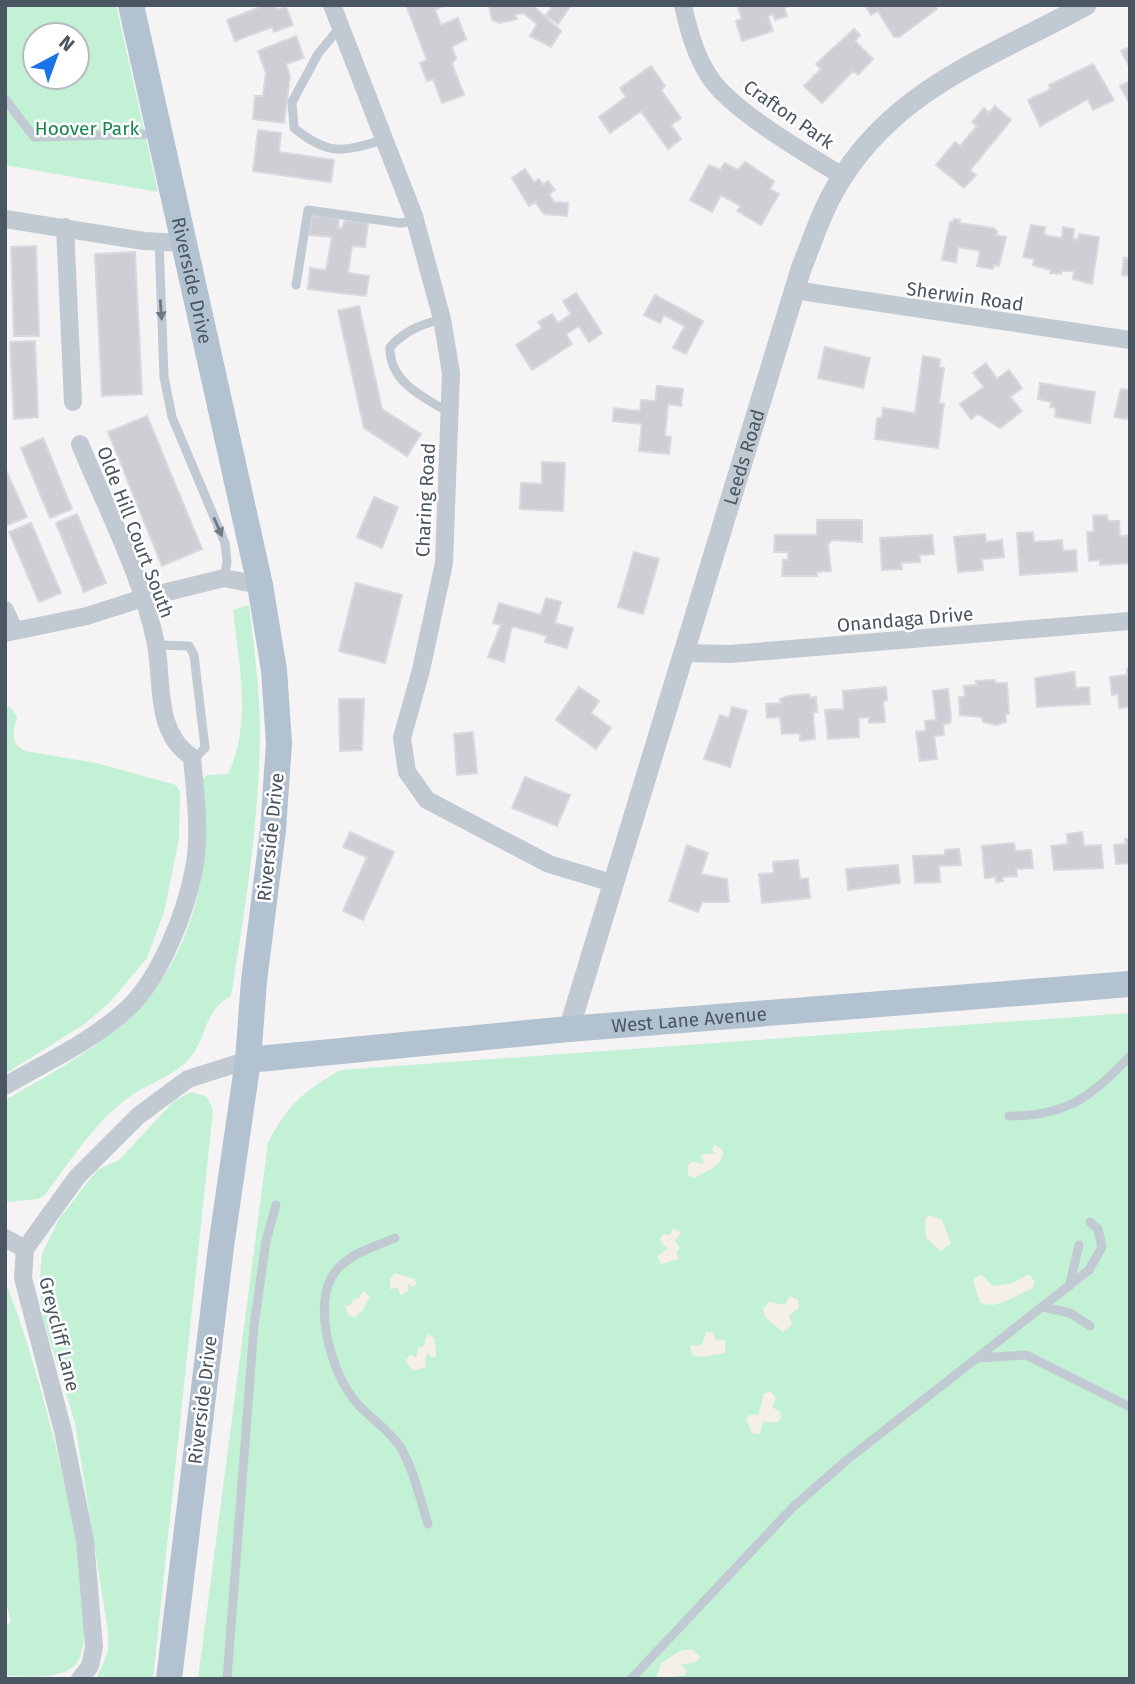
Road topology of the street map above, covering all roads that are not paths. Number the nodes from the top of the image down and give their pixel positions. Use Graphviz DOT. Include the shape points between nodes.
graph roads {
  1 [pos="131,5"];
  2 [pos="332,5"];
  3 [pos="683,5"];
  4 [pos="1086,5"];
  5 [pos="341,27"];
  6 [pos="5,99"];
  7 [pos="160,134"];
  8 [pos="383,140"];
  9 [pos="842,176"];
  10 [pos="5,219"];
  11 [pos="415,221"];
  12 [pos="65,227"];
  13 [pos="172,242"];
  14 [pos="296,285"];
  15 [pos="794,290"];
  16 [pos="442,319"];
  17 [pos="1130,340"];
  18 [pos="73,402"];
  19 [pos="451,413"];
  20 [pos="80,444"];
  21 [pos="224,579"];
  22 [pos="260,585"];
  23 [pos="143,598"];
  24 [pos="5,610"];
  25 [pos="1130,621"];
  26 [pos="9,631"];
  27 [pos="156,645"];
  28 [pos="684,653"];
  29 [pos="192,757"];
  30 [pos="612,883"];
  31 [pos="1130,984"];
  32 [pos="569,1029"];
  33 [pos="1130,1056"];
  34 [pos="248,1060"];
  35 [pos="5,1086"];
  36 [pos="1009,1116"];
  37 [pos="276,1205"];
  38 [pos="1090,1222"];
  39 [pos="5,1238"];
  40 [pos="395,1238"];
  41 [pos="1079,1245"];
  42 [pos="25,1249"];
  43 [pos="1068,1288"];
  44 [pos="1043,1307"];
  45 [pos="1090,1326"];
  46 [pos="977,1358"];
  47 [pos="1130,1407"];
  48 [pos="428,1524"];
  49 [pos="80,1679"];
  50 [pos="169,1679"];
  51 [pos="227,1679"];
  52 [pos="631,1679"];
  1 -- 7 [label="main road, Riverside Drive"];
  2 -- 5 [label="street, Charing Road"];
  3 -- 9 [label="street, Crafton Park" via="688,31 709,77 725,95"];
  4 -- 9 [label="street, Leeds Road" via="1000,46 929,89 871,141"];
  5 -- 8 [label="street, Charing Road"];
  5 -- 8 [label="lane" via="318,54 292,102 294,128 315,145 342,152"];
  6 -- 7 [label="lane" via="34,137"];
  7 -- 13 [label="main road, Riverside Drive"];
  8 -- 11 [label="street, Charing Road"];
  9 -- 15 [label="street, Leeds Road"];
  10 -- 12 [label="street"];
  11 -- 14 [label="lane" via="308,211"];
  11 -- 16 [label="street, Charing Road"];
  12 -- 13 [label="street"];
  12 -- 18 [label="street"];
  13 -- 21 [label="lane, one-way" via="164,377 172,417 225,543 228,562"];
  13 -- 22 [label="main road, Riverside Drive"];
  15 -- 17 [label="street, Sherwin Road"];
  15 -- 28 [label="street, Leeds Road"];
  16 -- 19 [label="street, Charing Road" via="451,373"];
  16 -- 19 [label="lane" via="403,334 390,347 390,362 400,380"];
  19 -- 30 [label="street, Charing Road" via="444,563 402,738 407,772 427,800 549,864"];
  20 -- 23 [label="street, Olde Hill Court South"];
  21 -- 22 [label="street"];
  21 -- 23 [label="street"];
  22 -- 34 [label="main road, Riverside Drive" via="274,670 279,743"];
  23 -- 26 [label="street" via="87,616"];
  23 -- 27 [label="street, Olde Hill Court South"];
  24 -- 26 [label="street"];
  25 -- 28 [label="street, Onandaga Drive" via="730,654"];
  27 -- 29 [label="street, Olde Hill Court South" via="166,722"];
  27 -- 29 [label="lane" via="188,646 194,655 205,748"];
  28 -- 30 [label="street, Leeds Road"];
  29 -- 35 [label="street" via="197,814 194,868 174,934 155,970 129,1007 86,1040"];
  30 -- 32 [label="street, Leeds Road"];
  31 -- 32 [label="main road, West Lane Avenue"];
  32 -- 34 [label="main road, West Lane Avenue"];
  33 -- 36 [label="lane" via="1092,1095 1053,1112"];
  34 -- 42 [label="street" via="188,1079 138,1116 77,1177"];
  34 -- 50 [label="main road, Riverside Drive"];
  37 -- 51 [label="lane" via="254,1326"];
  38 -- 43 [label="lane" via="1098,1229 1102,1247 1089,1270"];
  39 -- 42 [label="street"];
  40 -- 48 [label="lane" via="349,1258 334,1272 323,1306 329,1346 342,1381 400,1447"];
  41 -- 43 [label="lane"];
  42 -- 49 [label="street, Greycliff Lane" via="23,1278 63,1431 85,1540 94,1647 90,1666"];
  43 -- 44 [label="lane"];
  44 -- 45 [label="lane" via="1070,1313"];
  44 -- 46 [label="lane"];
  46 -- 47 [label="lane" via="1026,1356"];
  46 -- 52 [label="lane" via="793,1507"];
}
